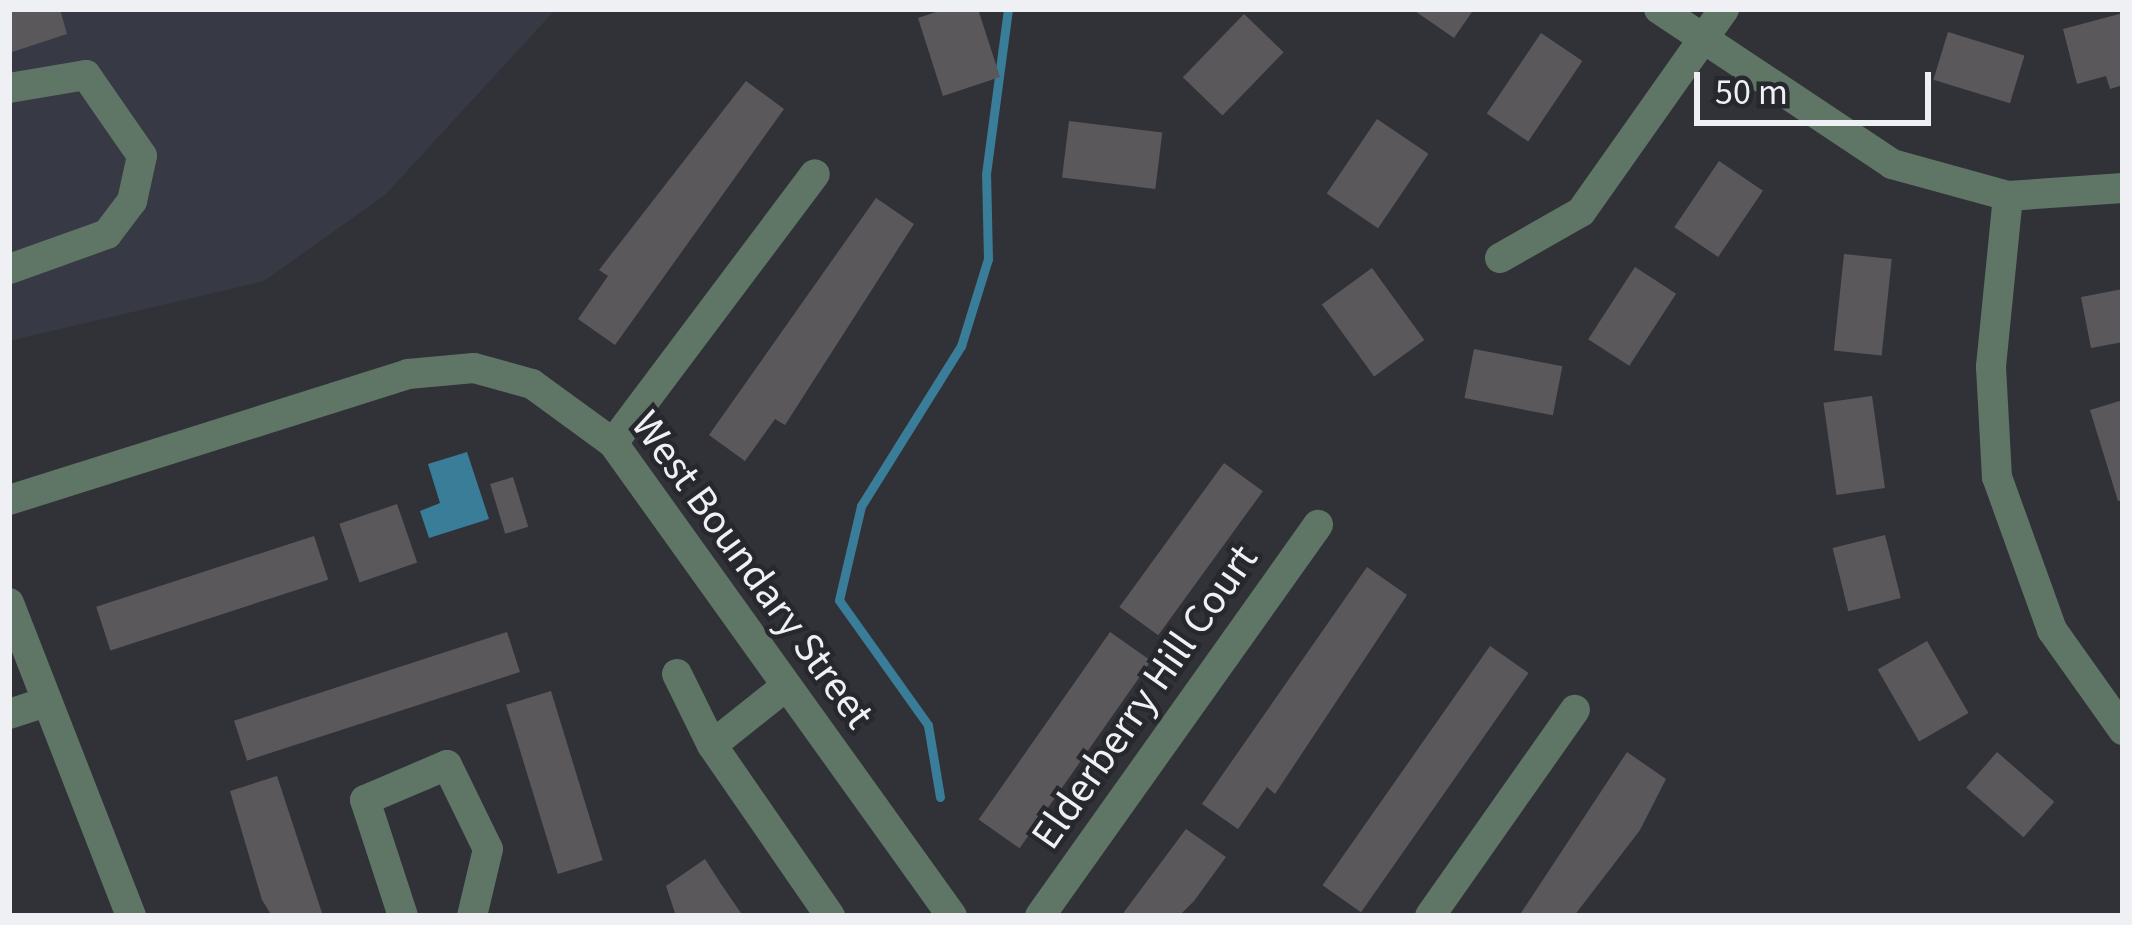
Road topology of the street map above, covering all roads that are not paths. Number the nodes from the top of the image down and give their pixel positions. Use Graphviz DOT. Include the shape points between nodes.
graph roads {
  1 [pos="1659,9"];
  2 [pos="1724,9"];
  3 [pos="1703,39"];
  4 [pos="9,88"];
  5 [pos="815,175"];
  6 [pos="2123,188"];
  7 [pos="2008,196"];
  8 [pos="1500,258"];
  9 [pos="9,269"];
  10 [pos="614,443"];
  11 [pos="9,500"];
  12 [pos="1318,525"];
  13 [pos="9,603"];
  14 [pos="677,674"];
  15 [pos="785,687"];
  16 [pos="42,703"];
  17 [pos="1575,710"];
  18 [pos="9,714"];
  19 [pos="2123,730"];
  20 [pos="712,746"];
  21 [pos="130,916"];
  22 [pos="403,916"];
  23 [pos="472,916"];
  24 [pos="830,916"];
  25 [pos="952,916"];
  26 [pos="1040,916"];
  27 [pos="1430,916"];
  1 -- 3 [label="street"];
  2 -- 3 [label="street"];
  3 -- 7 [label="street" via="1892,164"];
  3 -- 8 [label="street" via="1581,212"];
  4 -- 9 [label="street" via="79,71 113,103 142,156 132,201 106,234"];
  5 -- 10 [label="street"];
  6 -- 7 [label="street"];
  7 -- 19 [label="street" via="1991,367 1997,477 2052,630"];
  10 -- 11 [label="street, West Boundary Street" via="532,384 446,368"];
  10 -- 15 [label="street, West Boundary Street"];
  12 -- 26 [label="street, Elderberry Hill Court"];
  13 -- 16 [label="street"];
  14 -- 20 [label="street"];
  15 -- 20 [label="street"];
  15 -- 25 [label="street, West Boundary Street"];
  16 -- 18 [label="street"];
  16 -- 21 [label="street"];
  17 -- 27 [label="street"];
  20 -- 24 [label="street"];
  22 -- 23 [label="street" via="364,800 447,765 488,849"];
}
